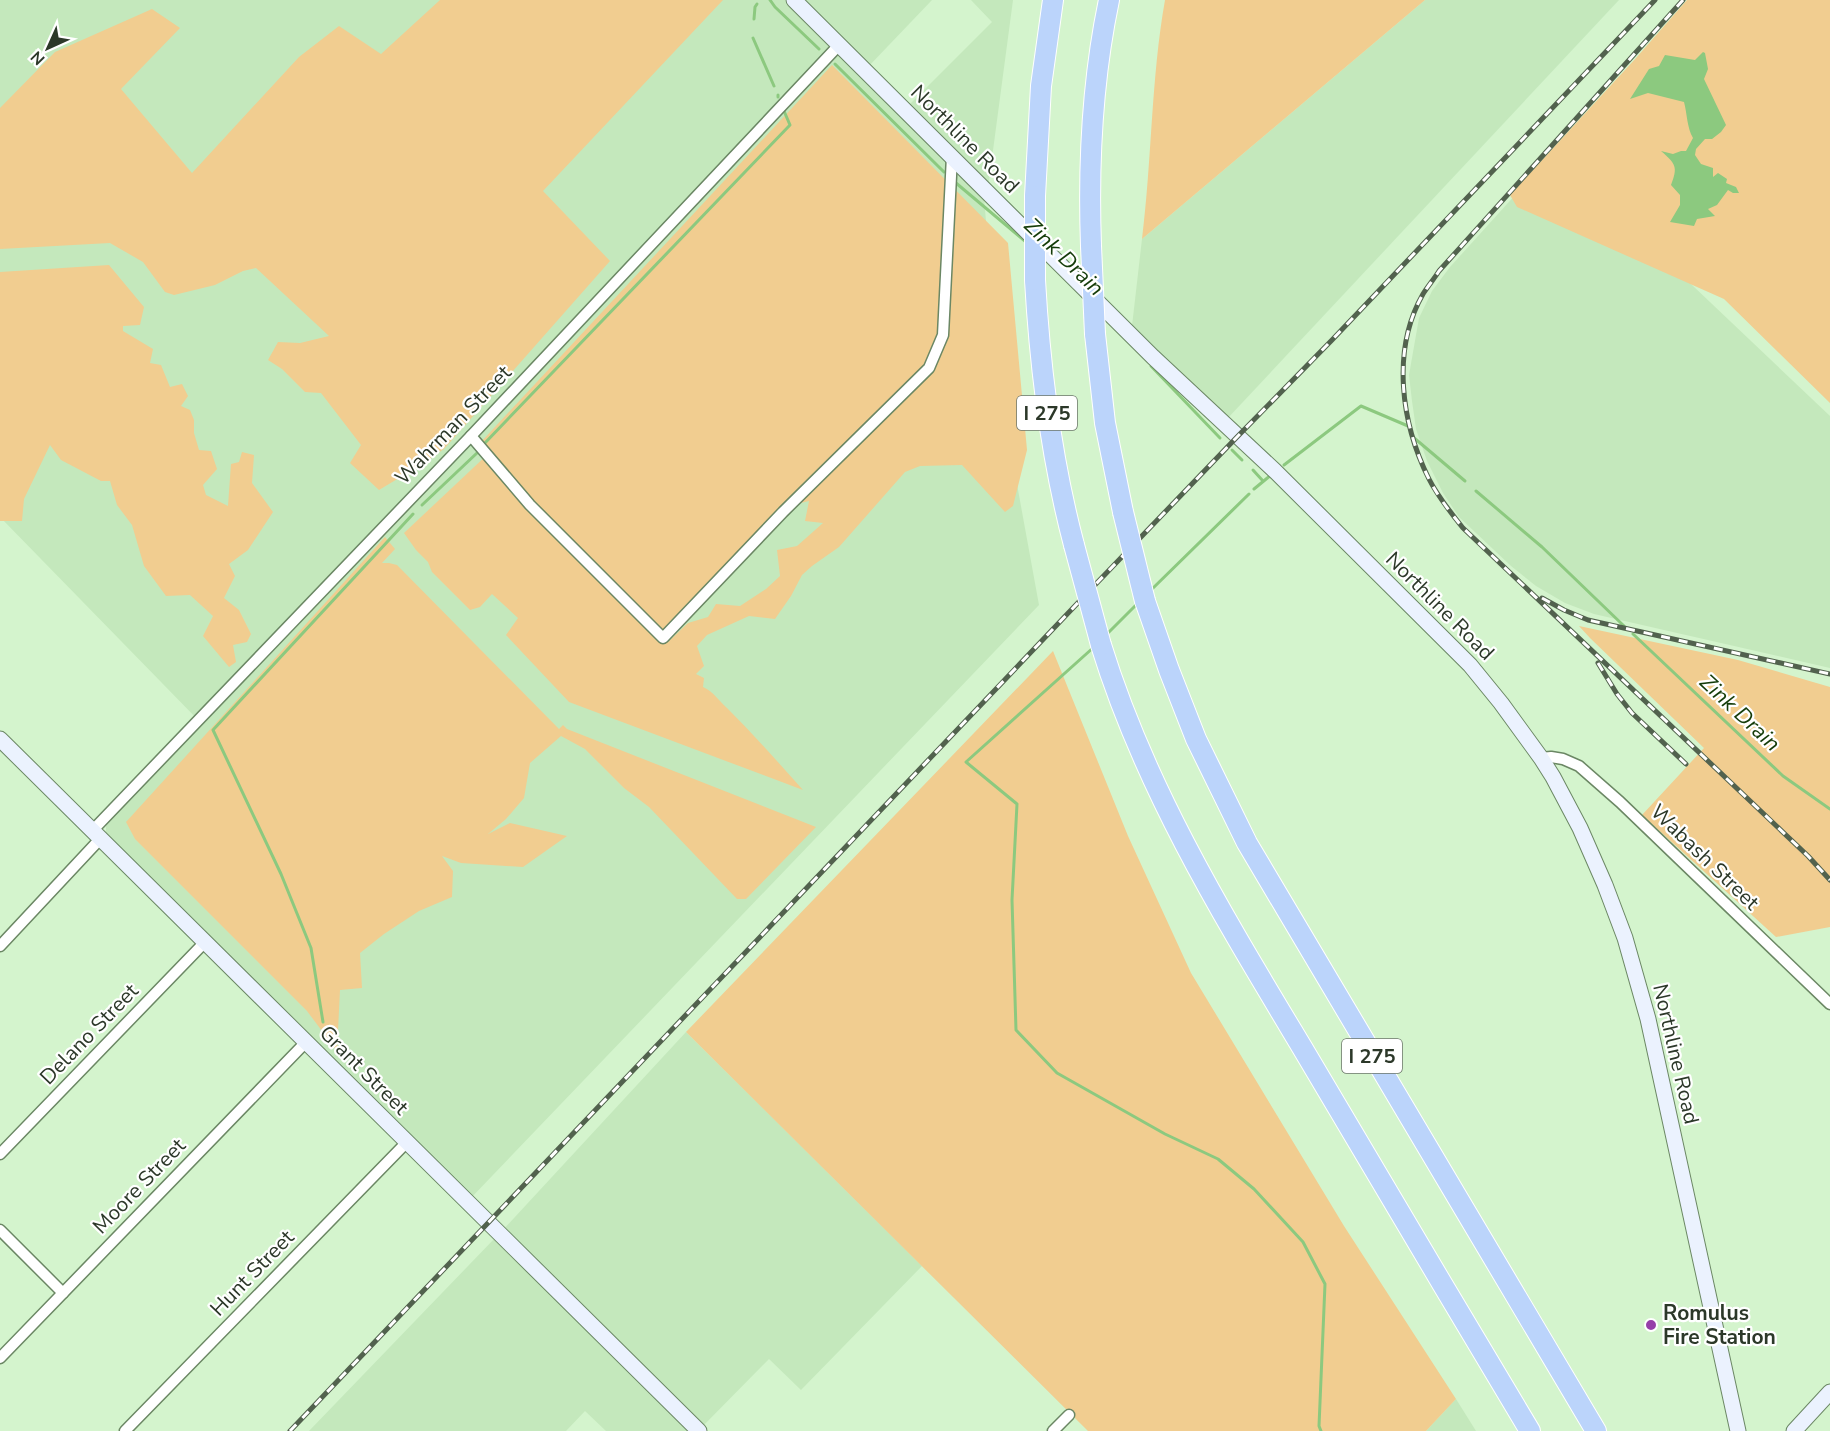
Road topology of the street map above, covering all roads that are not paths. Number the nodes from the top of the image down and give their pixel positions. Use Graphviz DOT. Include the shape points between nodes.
graph roads {
  1 [pos="794,0"];
  2 [pos="1053,0"];
  3 [pos="1109,0"];
  4 [pos="839,45"];
  5 [pos="952,156"];
  6 [pos="471,436"];
  7 [pos="0,739"];
  8 [pos="1541,758"];
  9 [pos="97,834"];
  10 [pos="206,942"];
  11 [pos="0,946"];
  12 [pos="1830,1004"];
  13 [pos="306,1042"];
  14 [pos="407,1142"];
  15 [pos="0,1154"];
  16 [pos="0,1230"];
  17 [pos="63,1293"];
  18 [pos="0,1358"];
  19 [pos="1830,1392"];
  20 [pos="1069,1415"];
  21 [pos="126,1431"];
  22 [pos="699,1431"];
  23 [pos="1053,1431"];
  24 [pos="1530,1431"];
  25 [pos="1596,1431"];
  26 [pos="1738,1431"];
  27 [pos="1794,1431"];
  1 -- 4 [label="street, Northline Road"];
  2 -- 24 [label="highway, I 275, bridge" via="1041,86 1035,280 1048,425 1062,501 1101,645 1146,763 1200,875"];
  3 -- 25 [label="highway, I 275, bridge" via="1098,72 1089,184 1095,334 1105,423 1145,601 1196,739 1247,843"];
  4 -- 5 [label="street, Northline Road"];
  4 -- 6 [label="street, Wahrman Street"];
  5 -- 6 [label="street" via="943,335 929,368 663,638 530,505"];
  5 -- 8 [label="street, Northline Road" via="1470,665"];
  6 -- 9 [label="street, Wahrman Street"];
  7 -- 9 [label="street, Grant Street"];
  8 -- 12 [label="street, Wabash Street" via="1563,759 1579,766"];
  8 -- 26 [label="street, Northline Road" via="1594,859 1634,964"];
  9 -- 10 [label="street, Grant Street"];
  9 -- 11 [label="street, Wahrman Street"];
  10 -- 13 [label="street, Grant Street"];
  10 -- 15 [label="street, Delano Street"];
  13 -- 14 [label="street, Grant Street"];
  13 -- 17 [label="street, Moore Street"];
  14 -- 21 [label="street, Hunt Street"];
  14 -- 22 [label="street, Grant Street"];
  16 -- 17 [label="street"];
  17 -- 18 [label="street, Moore Street"];
  19 -- 27 [label="street"];
  20 -- 23 [label="street"];
}
